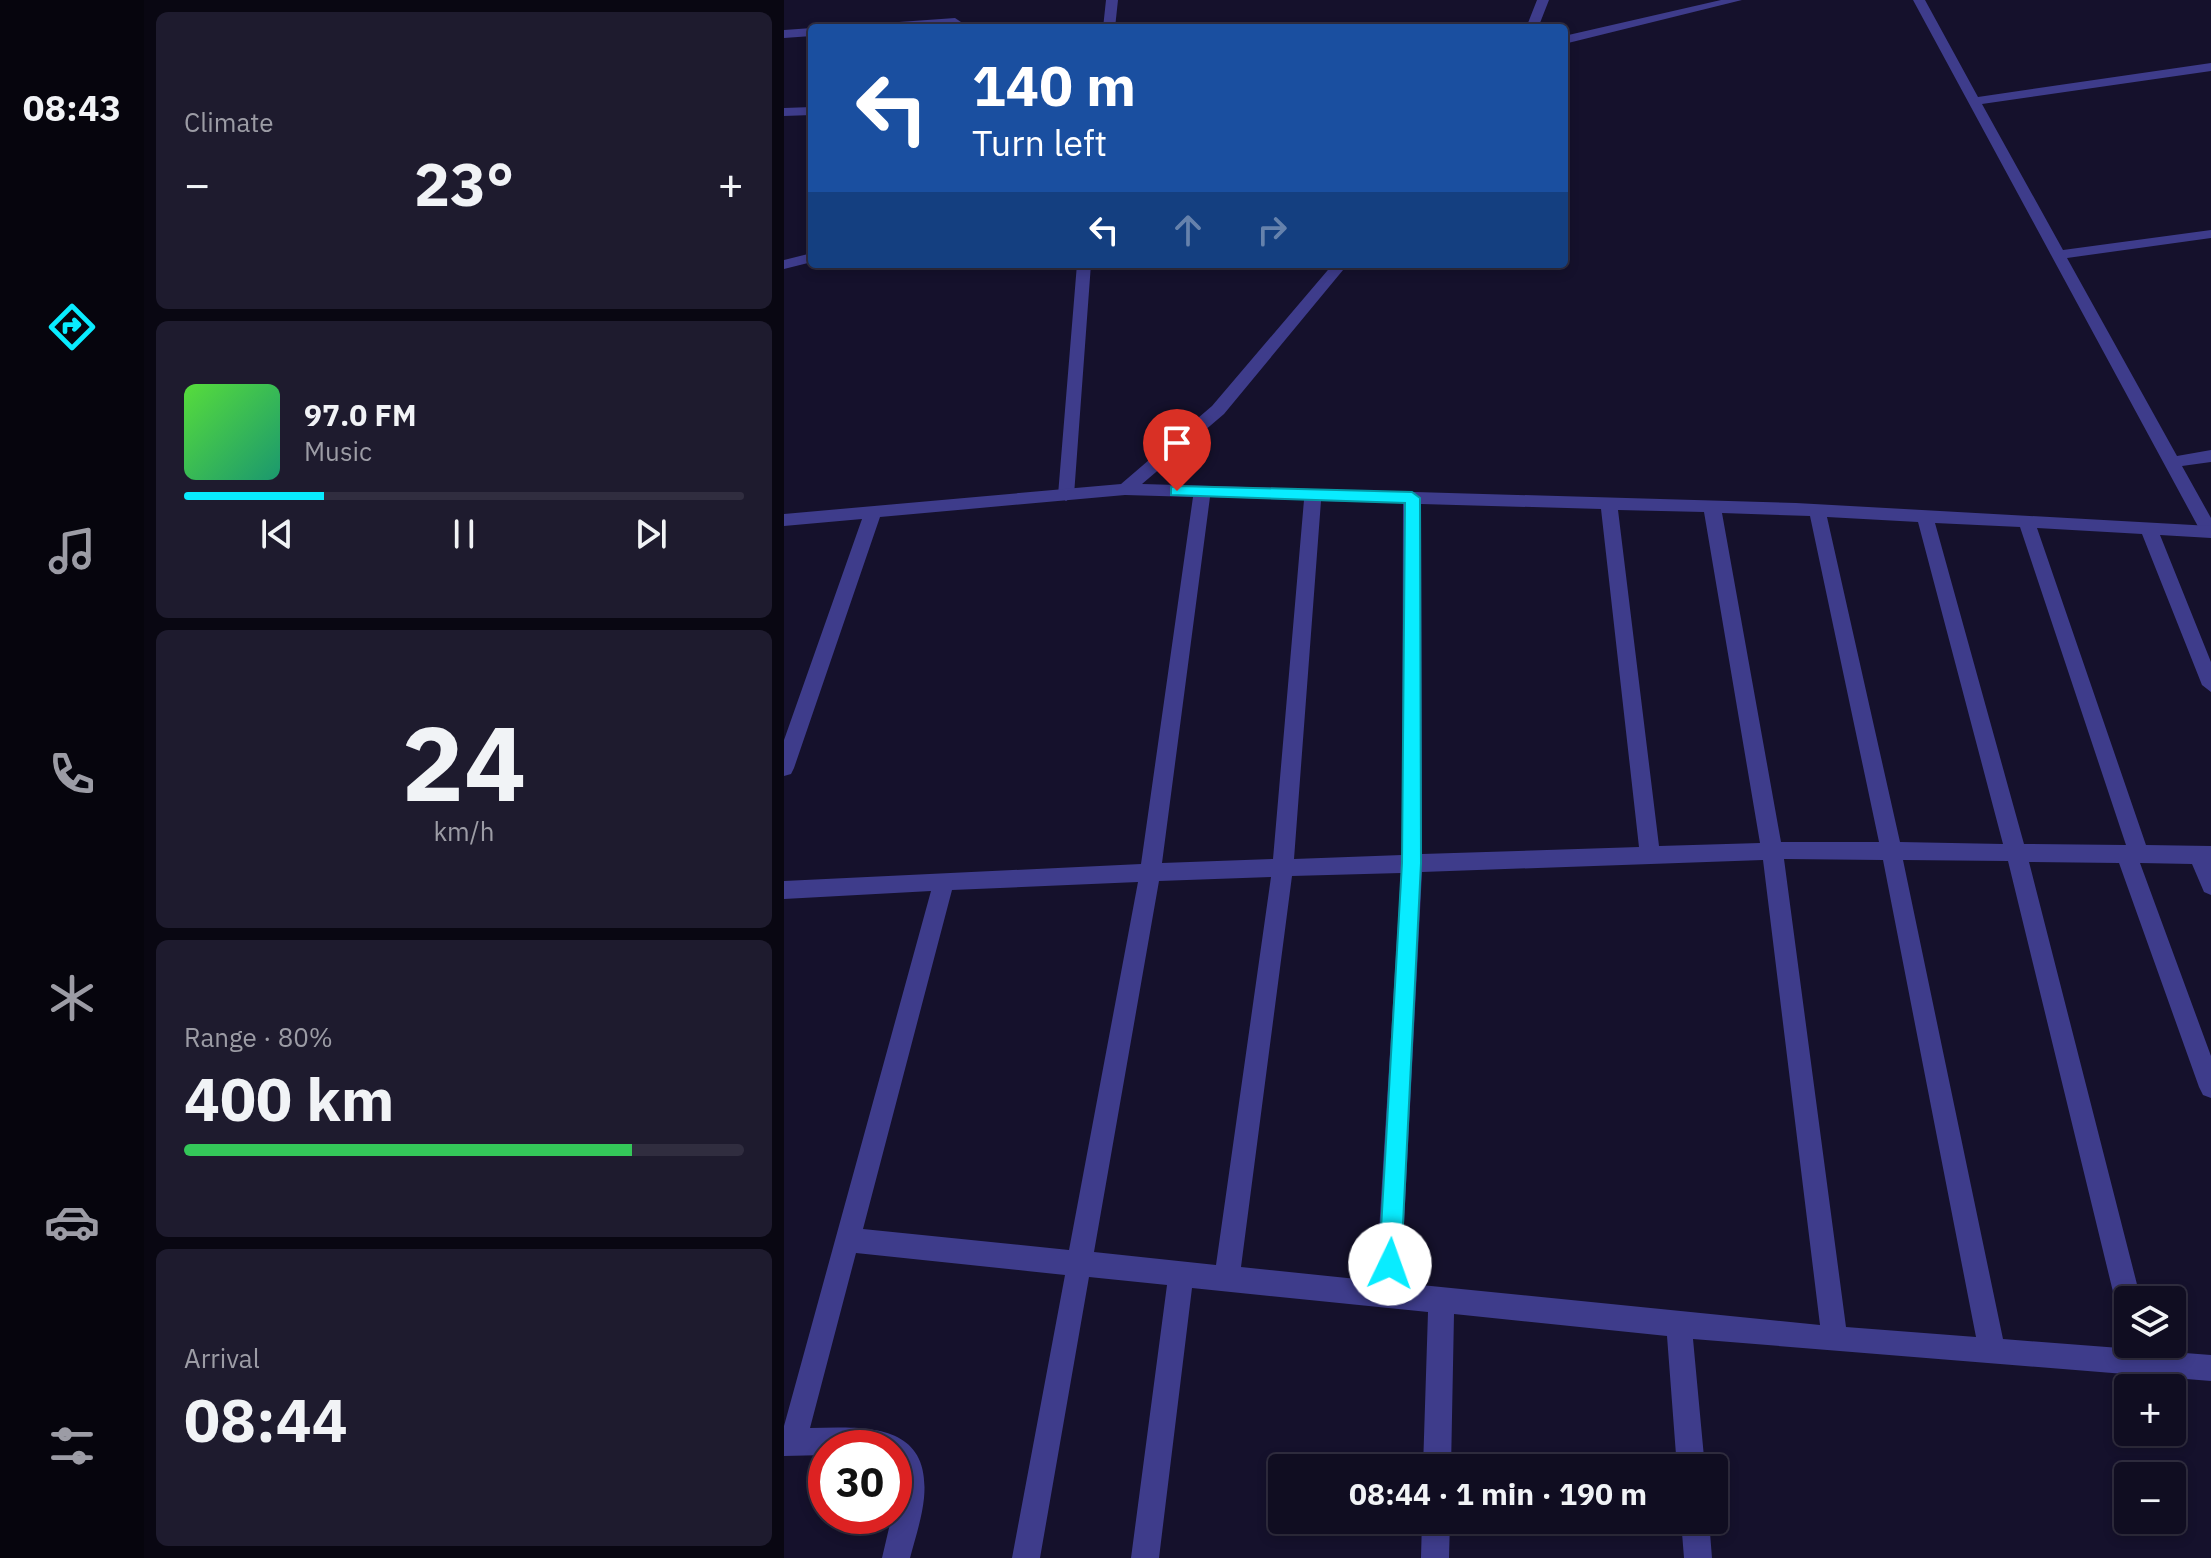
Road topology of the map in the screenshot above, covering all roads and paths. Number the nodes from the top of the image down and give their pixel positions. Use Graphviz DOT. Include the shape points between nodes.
graph roads {
  1 [pos="1112,0"];
  2 [pos="1543,0"];
  3 [pos="1736,0"];
  4 [pos="1919,0"];
  5 [pos="955,22"];
  6 [pos="927,24"];
  7 [pos="1109,24"];
  8 [pos="1534,24"];
  9 [pos="808,32"];
  10 [pos="784,34"];
  11 [pos="1568,39"];
  12 [pos="2211,67"];
  13 [pos="1974,101"];
  14 [pos="808,111"];
  15 [pos="784,112"];
  16 [pos="2211,234"];
  17 [pos="2059,255"];
  18 [pos="808,258"];
  19 [pos="784,265"];
  20 [pos="1084,268"];
  21 [pos="1338,268"];
  22 [pos="2211,456"];
  23 [pos="2173,462"];
  24 [pos="1125,489"];
  25 [pos="1202,492"];
  26 [pos="1066,495"];
  27 [pos="1313,495"];
  28 [pos="1412,498"];
  29 [pos="1609,503"];
  30 [pos="1712,506"];
  31 [pos="1817,510"];
  32 [pos="873,512"];
  33 [pos="1925,516"];
  34 [pos="784,520"];
  35 [pos="2026,521"];
  36 [pos="2148,528"];
  37 [pos="2211,532"];
  38 [pos="2211,685"];
  39 [pos="784,768"];
  40 [pos="1891,850"];
  41 [pos="1772,851"];
  42 [pos="2016,852"];
  43 [pos="2132,854"];
  44 [pos="1650,855"];
  45 [pos="2205,855"];
  46 [pos="1412,863"];
  47 [pos="1283,868"];
  48 [pos="1150,873"];
  49 [pos="944,882"];
  50 [pos="2211,886"];
  51 [pos="784,890"];
  52 [pos="2211,1087"];
  53 [pos="847,1240"];
  54 [pos="1079,1264"];
  55 [pos="1181,1274"];
  56 [pos="1227,1279"];
  57 [pos="2124,1286"];
  58 [pos="1388,1295"];
  59 [pos="1441,1300"];
  60 [pos="1679,1323"];
  61 [pos="1835,1339"];
  62 [pos="1992,1351"];
  63 [pos="2114,1353"];
  64 [pos="2165,1358"];
  65 [pos="2211,1368"];
  66 [pos="788,1442"];
  67 [pos="808,1442"];
  68 [pos="1437,1454"];
  69 [pos="1690,1454"];
  70 [pos="902,1534"];
  71 [pos="1436,1534"];
  72 [pos="1696,1534"];
  73 [pos="896,1558"];
  74 [pos="1026,1558"];
  75 [pos="1145,1558"];
  76 [pos="1435,1558"];
  77 [pos="1698,1558"];
  1 -- 7 [label="street"];
  2 -- 8 [label="street"];
  3 -- 11 [label="street"];
  4 -- 13 [label="street"];
  5 -- 6 [label="street"];
  9 -- 10 [label="street"];
  12 -- 13 [label="street"];
  13 -- 17 [label="street"];
  14 -- 15 [label="street"];
  16 -- 17 [label="street"];
  17 -- 23 [label="street"];
  18 -- 19 [label="street"];
  20 -- 26 [label="street"];
  21 -- 24 [label="street" via="1218,410"];
  22 -- 23 [label="street"];
  23 -- 37 [label="street"];
  24 -- 25 [label="street"];
  24 -- 26 [label="street"];
  25 -- 27 [label="street"];
  25 -- 48 [label="street"];
  26 -- 32 [label="street"];
  27 -- 28 [label="street"];
  27 -- 47 [label="street"];
  28 -- 29 [label="street"];
  28 -- 46 [label="street"];
  29 -- 30 [label="street"];
  29 -- 44 [label="street"];
  30 -- 31 [label="street"];
  30 -- 41 [label="street"];
  31 -- 33 [label="street"];
  31 -- 40 [label="street"];
  32 -- 34 [label="street"];
  32 -- 39 [label="street"];
  33 -- 35 [label="street"];
  33 -- 42 [label="street"];
  35 -- 36 [label="street"];
  35 -- 43 [label="street"];
  36 -- 37 [label="street"];
  36 -- 38 [label="street"];
  40 -- 41 [label="street"];
  40 -- 42 [label="street"];
  40 -- 62 [label="street"];
  41 -- 44 [label="street"];
  41 -- 61 [label="street"];
  42 -- 43 [label="street"];
  42 -- 57 [label="street"];
  43 -- 45 [label="street"];
  43 -- 52 [label="street"];
  44 -- 46 [label="street"];
  45 -- 50 [label="street"];
  46 -- 47 [label="street"];
  46 -- 58 [label="street"];
  47 -- 48 [label="street"];
  47 -- 56 [label="street"];
  48 -- 49 [label="street"];
  48 -- 54 [label="street"];
  49 -- 51 [label="street"];
  49 -- 53 [label="street"];
  53 -- 54 [label="street"];
  53 -- 66 [label="street"];
  54 -- 55 [label="street"];
  54 -- 74 [label="street"];
  55 -- 56 [label="street"];
  55 -- 75 [label="street"];
  56 -- 58 [label="street"];
  58 -- 59 [label="street"];
  59 -- 60 [label="street"];
  59 -- 68 [label="street"];
  60 -- 61 [label="street"];
  60 -- 69 [label="street"];
  61 -- 62 [label="street"];
  62 -- 63 [label="street"];
  64 -- 65 [label="street"];
  66 -- 67 [label="street"];
  70 -- 73 [label="street"];
  71 -- 76 [label="street"];
  72 -- 77 [label="street"];
}
